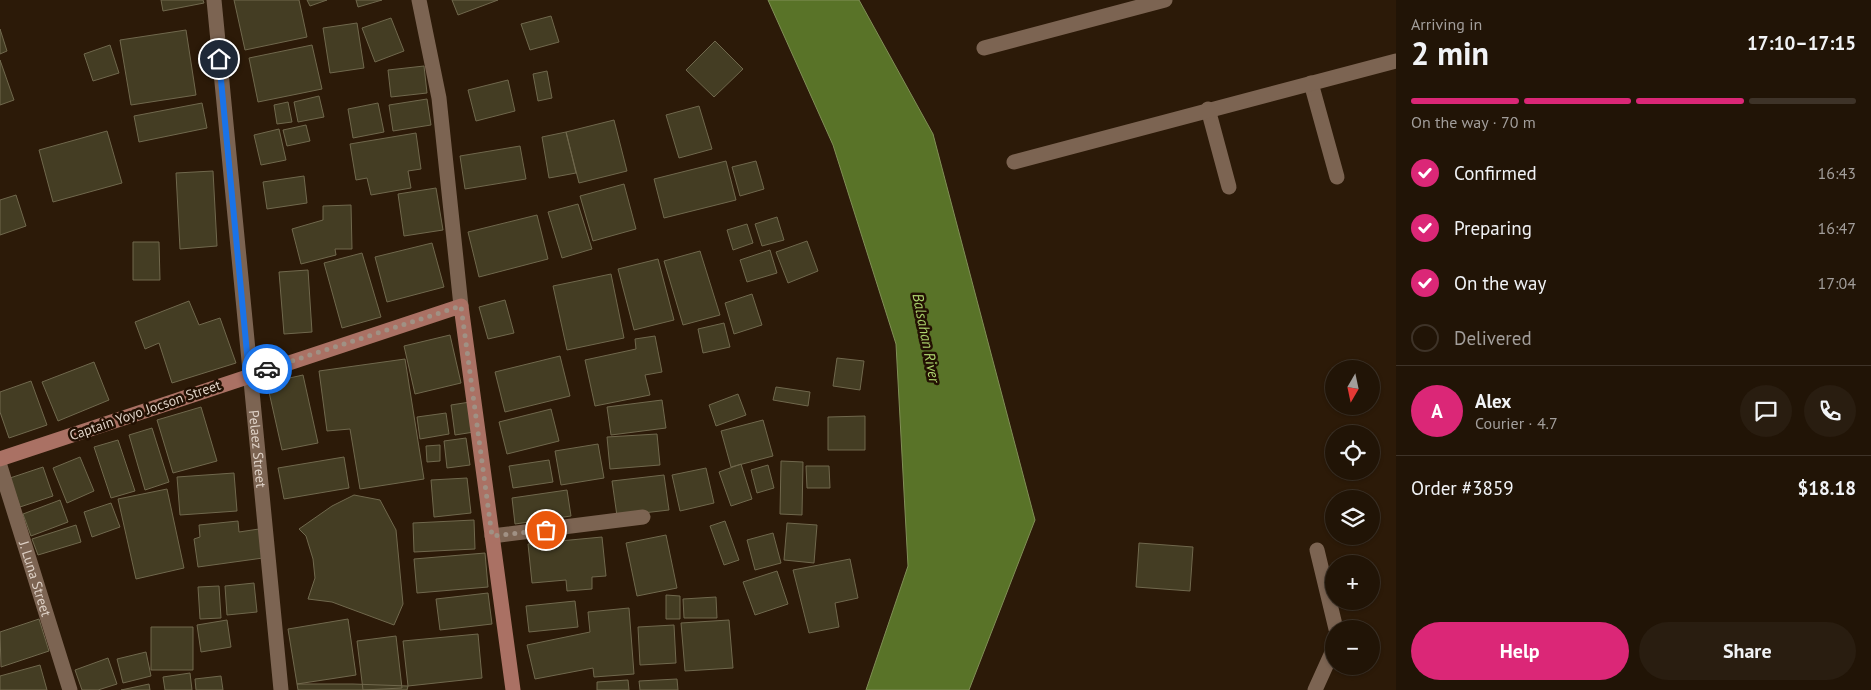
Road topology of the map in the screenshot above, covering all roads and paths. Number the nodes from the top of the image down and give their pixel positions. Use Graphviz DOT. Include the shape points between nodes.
graph roads {
  1 [pos="214,0"];
  2 [pos="419,0"];
  3 [pos="1165,0"];
  4 [pos="984,48"];
  5 [pos="1396,61"];
  6 [pos="1311,83"];
  7 [pos="1208,109"];
  8 [pos="1014,162"];
  9 [pos="1337,177"];
  10 [pos="1229,187"];
  11 [pos="461,306"];
  12 [pos="249,374"];
  13 [pos="0,459"];
  14 [pos="0,466"];
  15 [pos="642,517"];
  16 [pos="492,536"];
  17 [pos="1317,550"];
  18 [pos="1334,620"];
  19 [pos="1325,668"];
  20 [pos="70,690"];
  21 [pos="281,690"];
  22 [pos="513,690"];
  23 [pos="1315,690"];
  1 -- 12 [label="street, Pelaez Street"];
  2 -- 11 [label="street" via="439,98"];
  3 -- 4 [label="street"];
  5 -- 6 [label="street"];
  6 -- 7 [label="street"];
  6 -- 9 [label="street"];
  7 -- 8 [label="street"];
  7 -- 10 [label="street"];
  11 -- 12 [label="main road, Captain Yoyo Jocson Street"];
  11 -- 16 [label="main road"];
  12 -- 13 [label="main road, Captain Yoyo Jocson Street"];
  12 -- 21 [label="street, Pelaez Street"];
  14 -- 20 [label="street, J. Luna Street"];
  15 -- 16 [label="street"];
  16 -- 22 [label="main road"];
  17 -- 18 [label="street"];
  19 -- 23 [label="street"];
}
